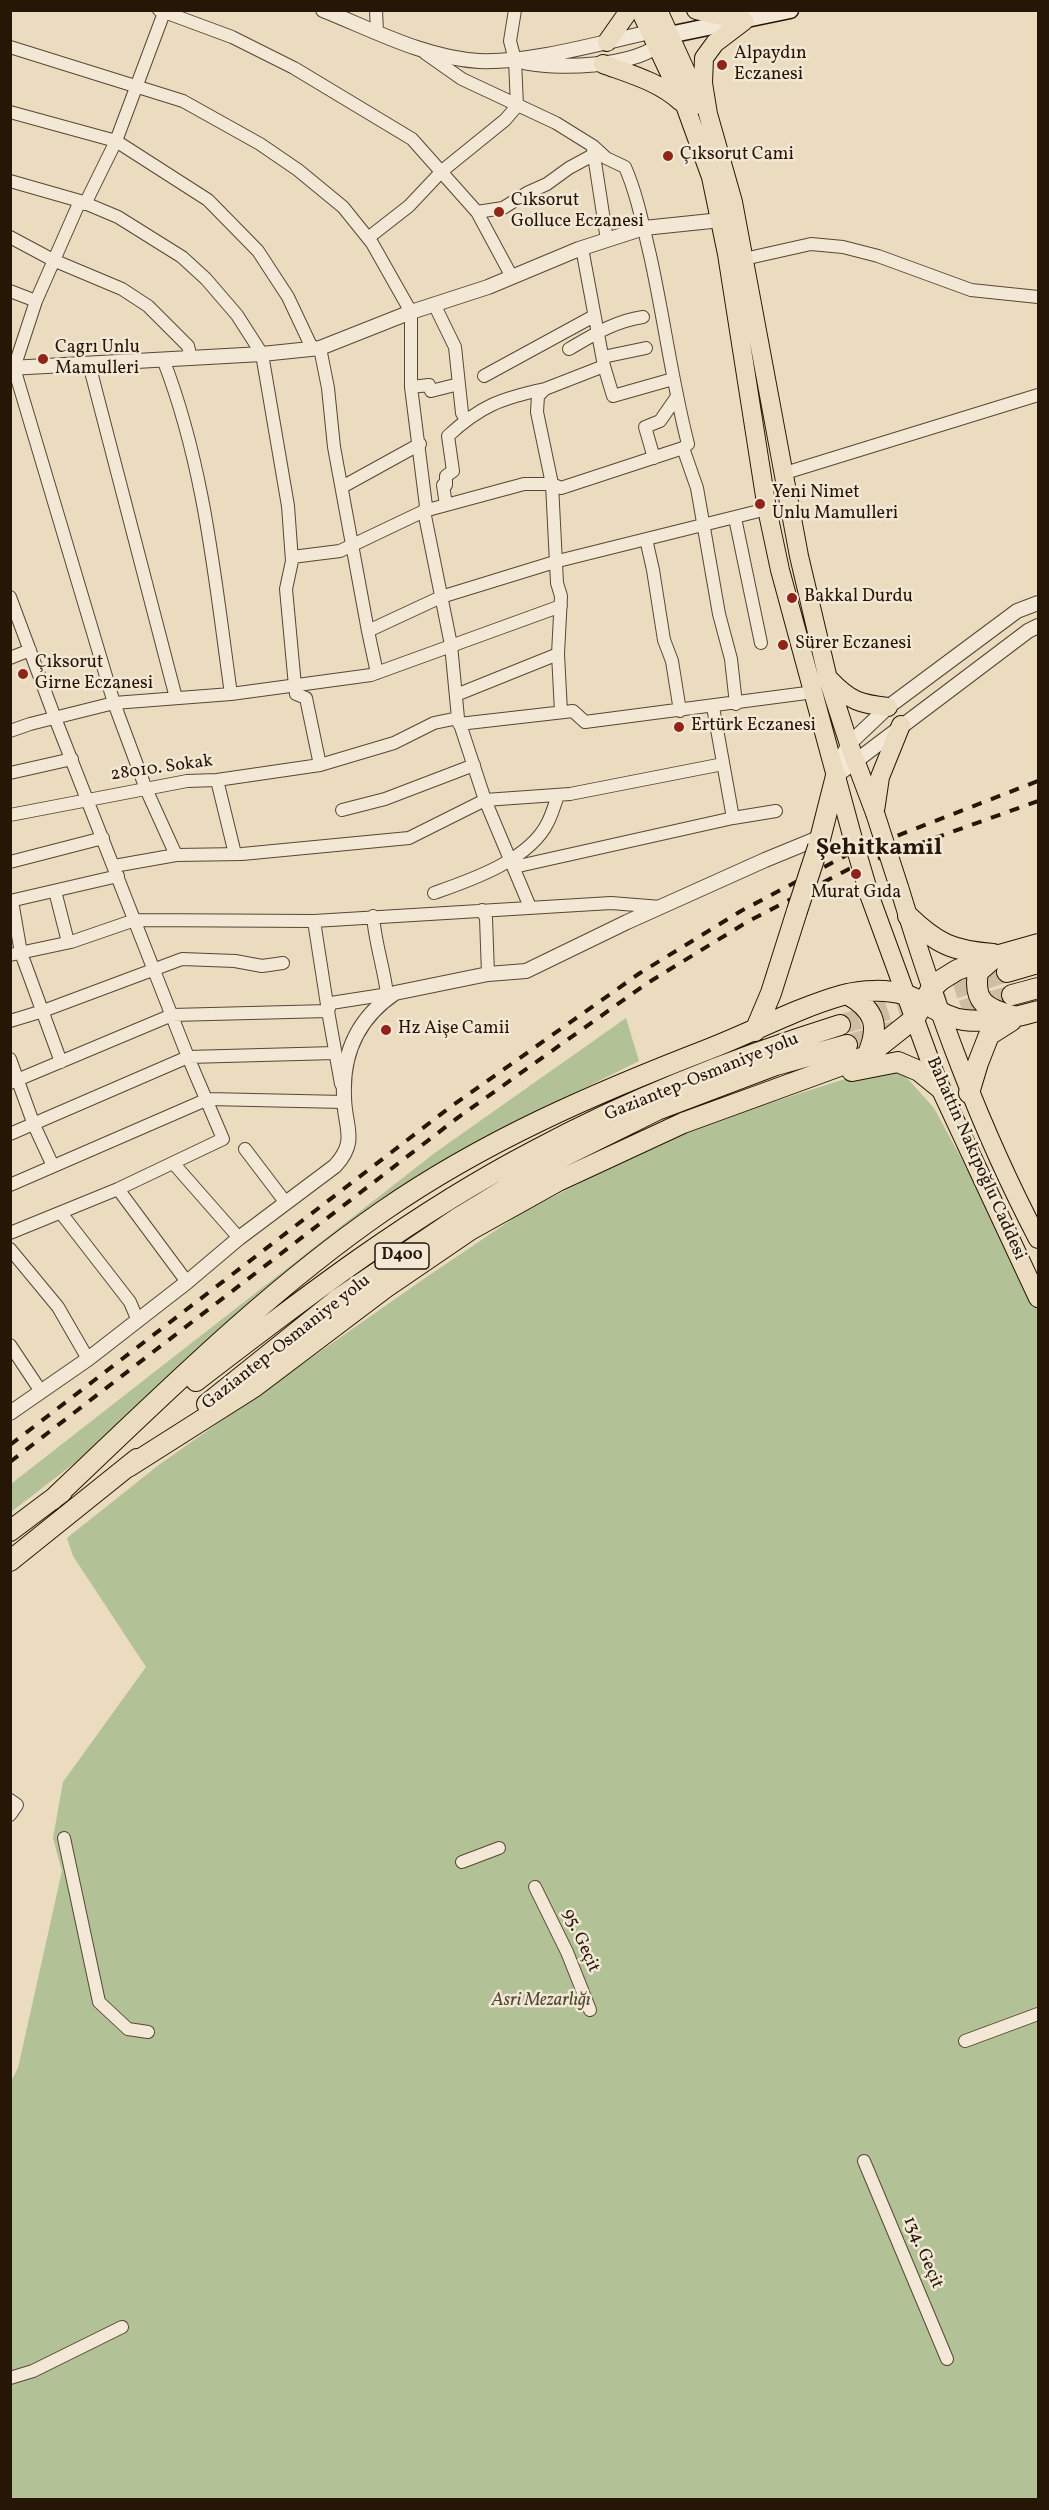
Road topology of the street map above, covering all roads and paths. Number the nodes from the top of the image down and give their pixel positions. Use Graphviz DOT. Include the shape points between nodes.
graph roads {
  1 [pos="323,10"];
  2 [pos="376,10"];
  3 [pos="515,10"];
  4 [pos="626,10"];
  5 [pos="640,10"];
  6 [pos="658,10"];
  7 [pos="696,10"];
  8 [pos="790,10"];
  9 [pos="163,11"];
  10 [pos="744,21"];
  11 [pos="377,32"];
  12 [pos="659,38"];
  13 [pos="608,42"];
  14 [pos="10,47"];
  15 [pos="421,50"];
  16 [pos="515,60"];
  17 [pos="603,64"];
  18 [pos="138,88"];
  19 [pos="517,106"];
  20 [pos="686,108"];
  21 [pos="10,112"];
  22 [pos="711,128"];
  23 [pos="116,141"];
  24 [pos="593,150"];
  25 [pos="442,171"];
  26 [pos="10,181"];
  27 [pos="82,202"];
  28 [pos="477,212"];
  29 [pos="721,220"];
  30 [pos="644,228"];
  31 [pos="10,237"];
  32 [pos="368,238"];
  33 [pos="607,240"];
  34 [pos="582,248"];
  35 [pos="744,259"];
  36 [pos="54,260"];
  37 [pos="512,277"];
  38 [pos="10,291"];
  39 [pos="1038,297"];
  40 [pos="36,301"];
  41 [pos="434,304"];
  42 [pos="411,312"];
  43 [pos="594,316"];
  44 [pos="643,317"];
  45 [pos="598,332"];
  46 [pos="316,348"];
  47 [pos="646,348"];
  48 [pos="569,349"];
  49 [pos="262,354"];
  50 [pos="191,358"];
  51 [pos="163,359"];
  52 [pos="604,362"];
  53 [pos="89,364"];
  54 [pos="12,368"];
  55 [pos="484,376"];
  56 [pos="673,379"];
  57 [pos="459,384"];
  58 [pos="411,387"];
  59 [pos="545,389"];
  60 [pos="1038,395"];
  61 [pos="676,398"];
  62 [pos="466,420"];
  63 [pos="420,444"];
  64 [pos="683,448"];
  65 [pos="654,458"];
  66 [pos="785,473"];
  67 [pos="552,484"];
  68 [pos="342,487"];
  69 [pos="446,505"];
  70 [pos="767,509"];
  71 [pos="424,511"];
  72 [pos="735,518"];
  73 [pos="704,525"];
  74 [pos="646,539"];
  75 [pos="354,545"];
  76 [pos="292,557"];
  77 [pos="558,561"];
  78 [pos="10,597"];
  79 [pos="441,597"];
  80 [pos="1038,603"];
  81 [pos="561,606"];
  82 [pos="1038,626"];
  83 [pos="368,631"];
  84 [pos="761,643"];
  85 [pos="451,645"];
  86 [pos="30,650"];
  87 [pos="558,654"];
  88 [pos="10,658"];
  89 [pos="377,673"];
  90 [pos="828,679"];
  91 [pos="295,686"];
  92 [pos="814,692"];
  93 [pos="231,694"];
  94 [pos="456,695"];
  95 [pos="176,698"];
  96 [pos="114,703"];
  97 [pos="736,704"];
  98 [pos="713,707"];
  99 [pos="888,707"];
  100 [pos="680,711"];
  101 [pos="561,712"];
  102 [pos="55,718"];
  103 [pos="458,721"];
  104 [pos="901,725"];
  105 [pos="10,731"];
  106 [pos="852,752"];
  107 [pos="72,759"];
  108 [pos="723,764"];
  109 [pos="320,765"];
  110 [pos="474,765"];
  111 [pos="10,773"];
  112 [pos="836,776"];
  113 [pos="217,780"];
  114 [pos="146,789"];
  115 [pos="558,795"];
  116 [pos="88,799"];
  117 [pos="485,800"];
  118 [pos="342,810"];
  119 [pos="776,811"];
  120 [pos="874,813"];
  121 [pos="10,815"];
  122 [pos="732,819"];
  123 [pos="103,838"];
  124 [pos="819,842"];
  125 [pos="235,854"];
  126 [pos="176,855"];
  127 [pos="10,862"];
  128 [pos="512,863"];
  129 [pos="116,871"];
  130 [pos="55,891"];
  131 [pos="434,893"];
  132 [pos="11,901"];
  133 [pos="530,907"];
  134 [pos="662,907"];
  135 [pos="482,910"];
  136 [pos="374,916"];
  137 [pos="908,916"];
  138 [pos="135,920"];
  139 [pos="314,921"];
  140 [pos="68,942"];
  141 [pos="1038,944"];
  142 [pos="16,954"];
  143 [pos="283,963"];
  144 [pos="1003,963"];
  145 [pos="1038,963"];
  146 [pos="155,968"];
  147 [pos="488,974"];
  148 [pos="1038,988"];
  149 [pos="391,994"];
  150 [pos="847,994"];
  151 [pos="1012,996"];
  152 [pos="922,1004"];
  153 [pos="43,1011"];
  154 [pos="327,1011"];
  155 [pos="1038,1011"];
  156 [pos="172,1015"];
  157 [pos="1017,1017"];
  158 [pos="10,1021"];
  159 [pos="840,1025"];
  160 [pos="755,1031"];
  161 [pos="847,1045"];
  162 [pos="335,1053"];
  163 [pos="867,1056"];
  164 [pos="188,1057"];
  165 [pos="10,1059"];
  166 [pos="61,1062"];
  167 [pos="816,1076"];
  168 [pos="14,1082"];
  169 [pos="940,1088"];
  170 [pos="969,1093"];
  171 [pos="208,1099"];
  172 [pos="344,1099"];
  173 [pos="34,1125"];
  174 [pos="10,1134"];
  175 [pos="245,1149"];
  176 [pos="174,1164"];
  177 [pos="53,1166"];
  178 [pos="12,1181"];
  179 [pos="118,1189"];
  180 [pos="286,1203"];
  181 [pos="61,1213"];
  182 [pos="10,1233"];
  183 [pos="1038,1235"];
  184 [pos="239,1238"];
  185 [pos="10,1249"];
  186 [pos="187,1282"];
  187 [pos="1038,1298"];
  188 [pos="138,1321"];
  189 [pos="10,1345"];
  190 [pos="88,1359"];
  191 [pos="40,1390"];
  192 [pos="10,1413"];
  193 [pos="128,1467"];
  194 [pos="52,1500"];
  195 [pos="10,1531"];
  196 [pos="10,1561"];
  197 [pos="10,1800"];
  198 [pos="10,1815"];
  199 [pos="64,1839"];
  200 [pos="499,1848"];
  201 [pos="462,1862"];
  202 [pos="535,1887"];
  203 [pos="590,2010"];
  204 [pos="1038,2014"];
  205 [pos="148,2032"];
  206 [pos="965,2041"];
  207 [pos="864,2161"];
  208 [pos="122,2327"];
  209 [pos="947,2359"];
  210 [pos="10,2378"];
  1 -- 11 [label="street"];
  2 -- 11 [label="street"];
  3 -- 16 [label="street" via="510,41"];
  4 -- 13 [label="main road"];
  5 -- 12 [label="main road"];
  6 -- 12 [label="main road"];
  7 -- 10 [label="main road"];
  8 -- 10 [label="main road"];
  9 -- 18 [label="street"];
  9 -- 25 [label="street" via="232,37 294,68 412,139"];
  10 -- 12 [label="main road"];
  10 -- 22 [label="main road" via="715,43 704,58 703,84"];
  11 -- 15 [label="street"];
  12 -- 13 [label="street"];
  12 -- 17 [label="street"];
  12 -- 20 [label="main road"];
  12 -- 22 [label="main road"];
  13 -- 16 [label="street"];
  14 -- 18 [label="street"];
  15 -- 16 [label="street" via="478,61"];
  15 -- 19 [label="street" via="462,78"];
  16 -- 17 [label="street" via="540,66"];
  16 -- 19 [label="street"];
  17 -- 20 [label="main road" via="651,82 671,93"];
  18 -- 23 [label="street"];
  18 -- 32 [label="street" via="183,101 260,144 343,207"];
  19 -- 24 [label="street" via="556,123"];
  19 -- 25 [label="street"];
  20 -- 29 [label="main road" via="711,177"];
  21 -- 23 [label="street"];
  22 -- 35 [label="main road" via="733,202"];
  23 -- 27 [label="street"];
  23 -- 46 [label="street" via="208,200 247,238 288,297"];
  24 -- 28 [label="street" via="547,184 503,208"];
  24 -- 30 [label="street" via="625,167"];
  24 -- 33 [label="street"];
  25 -- 28 [label="street"];
  25 -- 32 [label="street" via="409,206"];
  26 -- 27 [label="street"];
  27 -- 36 [label="street"];
  27 -- 49 [label="street" via="117,217 182,257 237,315"];
  28 -- 37 [label="street"];
  29 -- 30 [label="street"];
  29 -- 70 [label="main road"];
  30 -- 33 [label="street"];
  30 -- 56 [label="street"];
  31 -- 36 [label="street"];
  32 -- 42 [label="street"];
  33 -- 34 [label="street"];
  34 -- 37 [label="street"];
  34 -- 43 [label="street"];
  35 -- 39 [label="street" via="811,244 843,247 971,290"];
  35 -- 66 [label="main road"];
  36 -- 40 [label="street"];
  36 -- 50 [label="street" via="122,289 148,306 188,346"];
  37 -- 41 [label="street"];
  38 -- 40 [label="street"];
  40 -- 54 [label="street"];
  41 -- 42 [label="street"];
  41 -- 57 [label="street" via="455,347"];
  42 -- 46 [label="street"];
  42 -- 58 [label="street"];
  43 -- 45 [label="street"];
  43 -- 55 [label="street"];
  44 -- 45 [label="street"];
  45 -- 48 [label="street"];
  45 -- 52 [label="street"];
  46 -- 49 [label="street"];
  46 -- 68 [label="street"];
  47 -- 52 [label="street"];
  49 -- 50 [label="street"];
  49 -- 76 [label="street" via="288,506"];
  50 -- 51 [label="street"];
  51 -- 53 [label="street"];
  51 -- 93 [label="street" via="180,402 196,464"];
  52 -- 56 [label="street" via="613,396"];
  52 -- 59 [label="street" via="557,387"];
  53 -- 54 [label="street"];
  53 -- 95 [label="street"];
  54 -- 96 [label="street"];
  56 -- 61 [label="street"];
  57 -- 58 [label="street" via="431,391 429,385"];
  57 -- 62 [label="street"];
  58 -- 63 [label="street"];
  59 -- 62 [label="street" via="510,397"];
  59 -- 67 [label="street" via="538,396 537,412"];
  60 -- 66 [label="street"];
  61 -- 64 [label="street" via="688,444"];
  61 -- 65 [label="street" via="660,422 645,427"];
  62 -- 69 [label="street" via="448,436 453,471 443,485"];
  63 -- 68 [label="street"];
  63 -- 71 [label="street"];
  64 -- 65 [label="street"];
  64 -- 73 [label="street"];
  65 -- 67 [label="street" via="561,488"];
  66 -- 90 [label="main road" via="799,556"];
  67 -- 69 [label="street" via="524,483"];
  67 -- 77 [label="street"];
  68 -- 75 [label="street"];
  69 -- 71 [label="street"];
  70 -- 72 [label="street"];
  70 -- 92 [label="main road"];
  71 -- 75 [label="street"];
  71 -- 79 [label="street"];
  72 -- 73 [label="street"];
  72 -- 84 [label="street"];
  73 -- 74 [label="street"];
  73 -- 97 [label="street"];
  74 -- 77 [label="street"];
  74 -- 100 [label="street"];
  75 -- 76 [label="street" via="340,551"];
  75 -- 83 [label="street"];
  76 -- 91 [label="street" via="286,589"];
  77 -- 79 [label="street"];
  77 -- 81 [label="street"];
  78 -- 86 [label="street"];
  79 -- 83 [label="street"];
  79 -- 85 [label="street"];
  80 -- 99 [label="street" via="1017,611"];
  81 -- 85 [label="street"];
  81 -- 87 [label="street"];
  82 -- 104 [label="street"];
  83 -- 89 [label="street"];
  85 -- 89 [label="street"];
  85 -- 94 [label="street"];
  86 -- 88 [label="street"];
  86 -- 102 [label="street"];
  87 -- 94 [label="street"];
  87 -- 101 [label="street"];
  89 -- 91 [label="street"];
  90 -- 99 [label="main road" via="845,697 864,705"];
  90 -- 106 [label="main road"];
  91 -- 93 [label="street"];
  91 -- 109 [label="street" via="296,694 306,698"];
  92 -- 97 [label="street"];
  92 -- 112 [label="main road"];
  93 -- 95 [label="street"];
  94 -- 103 [label="street"];
  95 -- 96 [label="street"];
  96 -- 102 [label="street"];
  96 -- 114 [label="street"];
  97 -- 98 [label="street"];
  98 -- 100 [label="street"];
  98 -- 108 [label="street"];
  99 -- 106 [label="street"];
  100 -- 101 [label="street" via="585,722 573,711"];
  101 -- 103 [label="street, 28010. Sokak"];
  102 -- 105 [label="street"];
  102 -- 107 [label="street"];
  103 -- 109 [label="street, 28010. Sokak" via="434,723 394,743"];
  103 -- 110 [label="street"];
  104 -- 106 [label="street" via="877,747"];
  104 -- 120 [label="main road" via="880,777"];
  106 -- 112 [label="street" via="839,762"];
  106 -- 120 [label="main road"];
  107 -- 111 [label="street"];
  107 -- 116 [label="street"];
  108 -- 115 [label="street"];
  108 -- 122 [label="street"];
  109 -- 113 [label="street, 28010. Sokak"];
  110 -- 117 [label="street"];
  110 -- 118 [label="street" via="385,799"];
  112 -- 124 [label="highway"];
  112 -- 152 [label="main road, bridge" via="870,897"];
  113 -- 114 [label="street, 28010. Sokak"];
  113 -- 125 [label="street"];
  114 -- 116 [label="street, 28010. Sokak"];
  114 -- 126 [label="street"];
  115 -- 117 [label="street"];
  115 -- 128 [label="street" via="542,831"];
  116 -- 121 [label="street, 28010. Sokak"];
  116 -- 123 [label="street"];
  117 -- 125 [label="street" via="409,838"];
  117 -- 128 [label="street"];
  119 -- 122 [label="street"];
  120 -- 137 [label="main road, bridge"];
  122 -- 128 [label="street"];
  123 -- 127 [label="street"];
  123 -- 129 [label="street"];
  124 -- 134 [label="street" via="765,860"];
  124 -- 160 [label="highway, bridge"];
  125 -- 126 [label="street"];
  126 -- 129 [label="street"];
  128 -- 131 [label="street"];
  128 -- 133 [label="street"];
  129 -- 130 [label="street"];
  129 -- 138 [label="street"];
  130 -- 132 [label="street"];
  130 -- 140 [label="street"];
  132 -- 142 [label="street"];
  133 -- 134 [label="street" via="611,903"];
  133 -- 135 [label="street"];
  134 -- 147 [label="street" via="526,971"];
  135 -- 136 [label="street"];
  135 -- 147 [label="street" via="486,918"];
  136 -- 139 [label="street"];
  136 -- 149 [label="street" via="375,939"];
  137 -- 144 [label="highway" via="929,937"];
  137 -- 152 [label="main road"];
  138 -- 139 [label="street"];
  138 -- 140 [label="street"];
  138 -- 146 [label="street"];
  139 -- 154 [label="street"];
  140 -- 142 [label="street"];
  141 -- 144 [label="highway"];
  142 -- 153 [label="street"];
  143 -- 146 [label="street" via="262,966 182,959"];
  144 -- 145 [label="highway"];
  144 -- 152 [label="highway" via="957,970 941,980"];
  144 -- 157 [label="highway" via="978,972 975,988 993,1011"];
  146 -- 153 [label="street"];
  146 -- 156 [label="street"];
  147 -- 149 [label="street"];
  148 -- 151 [label="highway"];
  149 -- 154 [label="street" via="330,1003"];
  149 -- 172 [label="street" via="371,1012 346,1056"];
  150 -- 152 [label="highway" via="873,991"];
  150 -- 160 [label="highway"];
  150 -- 163 [label="highway" via="863,1003 874,1022 874,1041"];
  152 -- 157 [label="highway" via="963,1020"];
  152 -- 163 [label="highway"];
  152 -- 169 [label="main road, Bahattin Nakıpoğlu Caddesi"];
  152 -- 170 [label="main road, Bahattin Nakıpoğlu Caddesi"];
  153 -- 158 [label="street"];
  153 -- 166 [label="street"];
  154 -- 156 [label="street"];
  154 -- 162 [label="street"];
  155 -- 157 [label="highway"];
  156 -- 164 [label="street"];
  156 -- 166 [label="street"];
  157 -- 170 [label="highway" via="989,1035"];
  159 -- 194 [label="highway, Gaziantep-Osmaniye yolu / D400" via="764,1049 647,1097 533,1151 441,1205 321,1285 186,1388"];
  160 -- 194 [label="highway" via="584,1100 482,1149 384,1211 308,1268 205,1356"];
  161 -- 193 [label="highway, Gaziantep-Osmaniye yolu / D400" via="776,1065 657,1110 542,1167 338,1299"];
  162 -- 164 [label="street"];
  162 -- 172 [label="street"];
  163 -- 167 [label="highway"];
  164 -- 171 [label="street"];
  164 -- 173 [label="street"];
  165 -- 168 [label="street"];
  166 -- 168 [label="street"];
  167 -- 169 [label="highway" via="898,1062 919,1071"];
  167 -- 193 [label="highway" via="683,1123 558,1181 470,1230 384,1288 254,1387"];
  168 -- 173 [label="street"];
  169 -- 187 [label="main road, Bahattin Nakıpoğlu Caddesi"];
  170 -- 183 [label="main road, Bahattin Nakıpoğlu Caddesi"];
  171 -- 172 [label="street"];
  171 -- 176 [label="street" via="224,1139"];
  171 -- 177 [label="street"];
  172 -- 180 [label="street" via="349,1145 344,1156"];
  173 -- 174 [label="street"];
  173 -- 177 [label="street"];
  175 -- 180 [label="street"];
  176 -- 179 [label="street"];
  176 -- 184 [label="street"];
  177 -- 178 [label="street"];
  179 -- 181 [label="street"];
  179 -- 186 [label="street"];
  180 -- 184 [label="street"];
  181 -- 182 [label="street"];
  181 -- 188 [label="street" via="130,1302"];
  184 -- 186 [label="street"];
  185 -- 190 [label="street" via="58,1307"];
  186 -- 188 [label="street"];
  188 -- 190 [label="street"];
  189 -- 191 [label="street"];
  190 -- 191 [label="street"];
  191 -- 192 [label="street"];
  193 -- 196 [label="highway, Gaziantep-Osmaniye yolu / D400"];
  194 -- 195 [label="highway, Gaziantep-Osmaniye yolu / D400"];
  197 -- 198 [label="street" via="17,1805"];
  199 -- 205 [label="street" via="99,2002 128,2029"];
  200 -- 201 [label="street"];
  202 -- 203 [label="street, 95. Geçit"];
  204 -- 206 [label="street"];
  207 -- 209 [label="street, 134. Geçit"];
  208 -- 210 [label="street" via="42,2367"];
}
